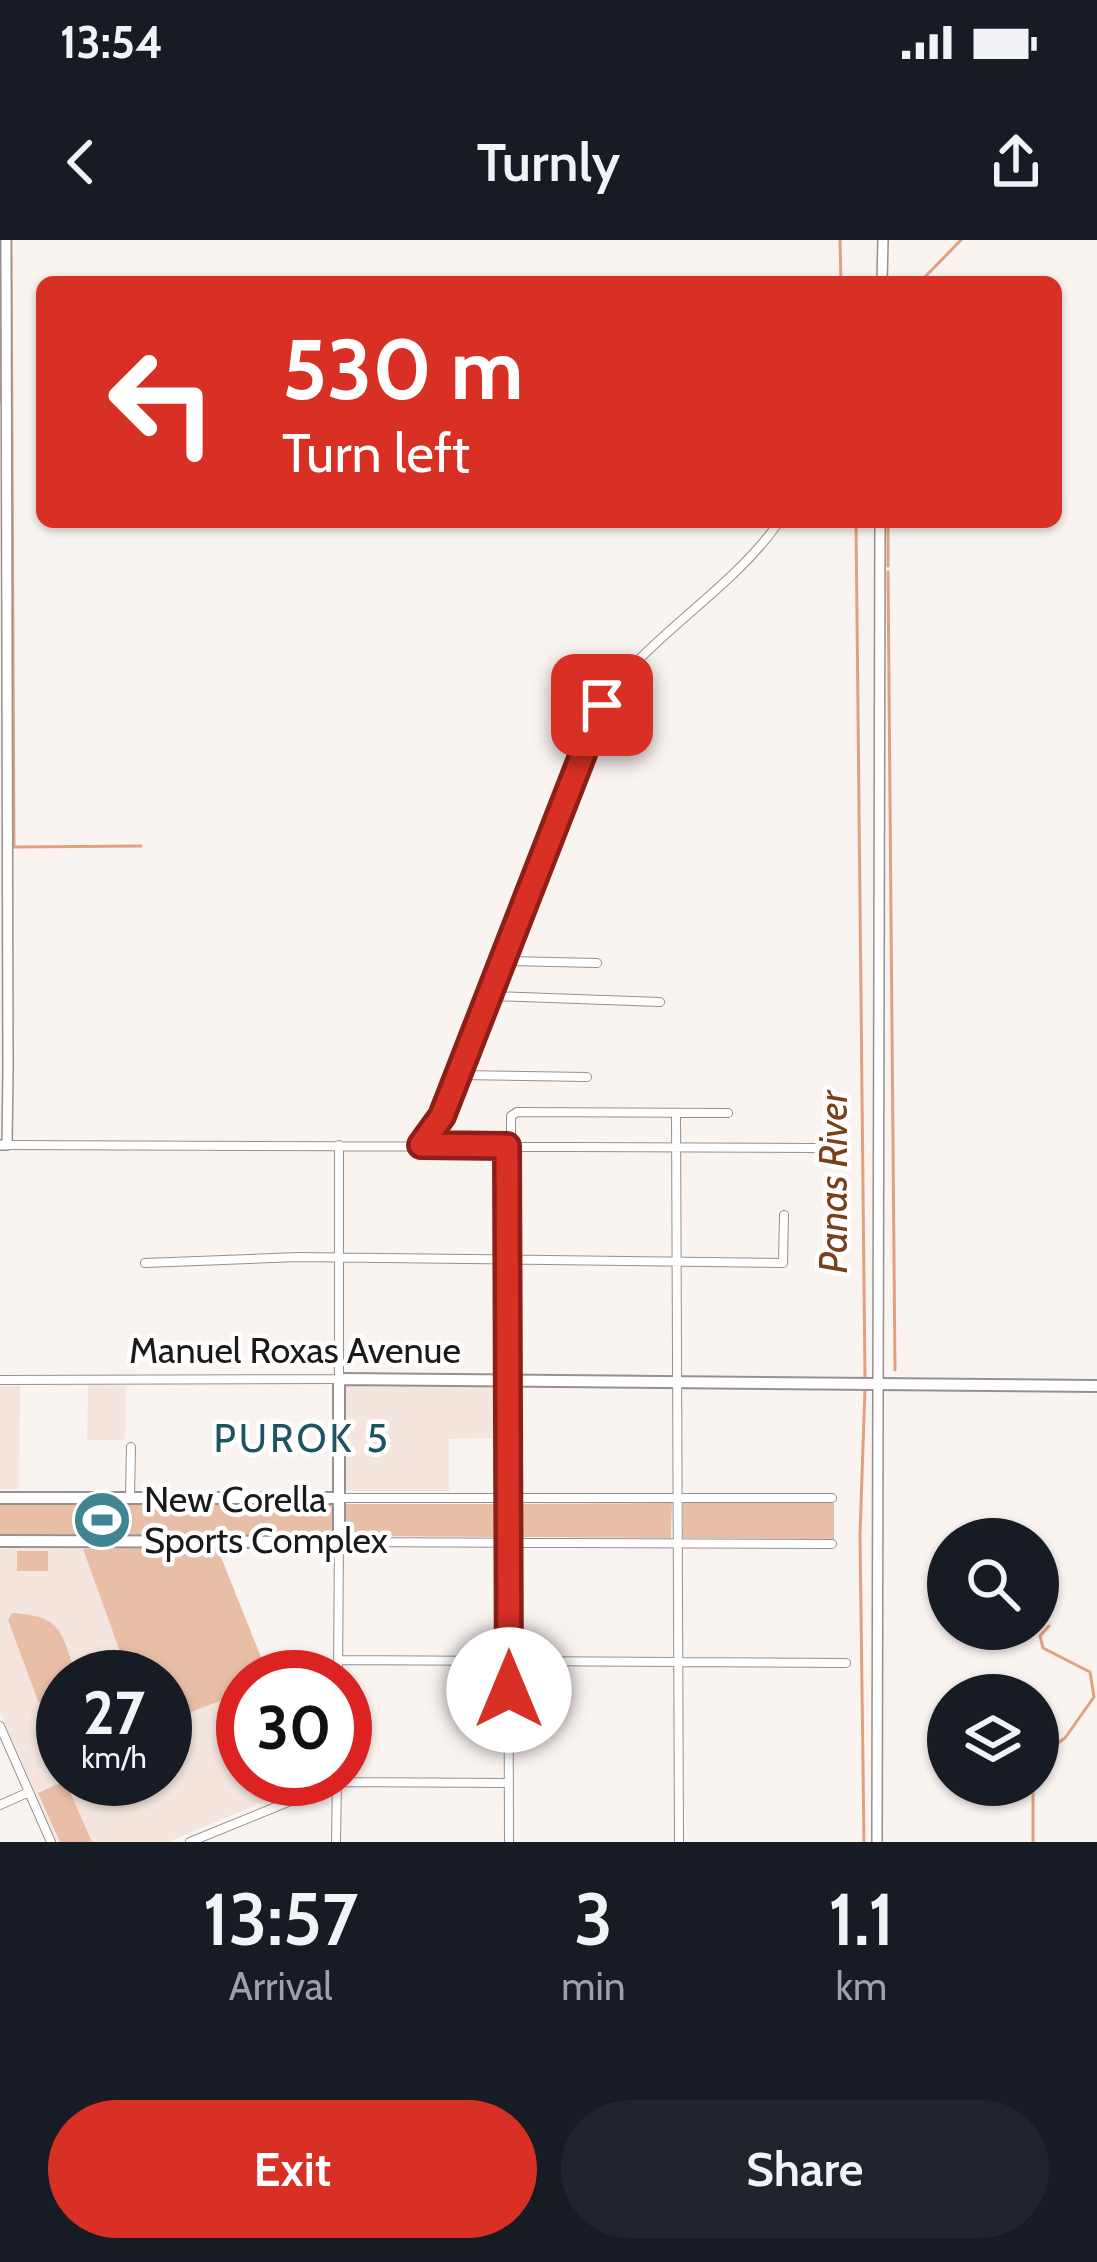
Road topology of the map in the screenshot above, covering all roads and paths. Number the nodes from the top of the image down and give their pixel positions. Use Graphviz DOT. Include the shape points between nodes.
graph roads {
  1 [pos="6,240"];
  2 [pos="883,240"];
  3 [pos="880,276"];
  4 [pos="774,528"];
  5 [pos="880,528"];
  6 [pos="3,842"];
  7 [pos="504,961"];
  8 [pos="597,963"];
  9 [pos="491,995"];
  10 [pos="660,1002"];
  11 [pos="458,1075"];
  12 [pos="587,1077"];
  13 [pos="676,1113"];
  14 [pos="728,1113"];
  15 [pos="3,1145"];
  16 [pos="339,1145"];
  17 [pos="421,1145"];
  18 [pos="509,1146"];
  19 [pos="676,1147"];
  20 [pos="816,1148"];
  21 [pos="784,1215"];
  22 [pos="339,1258"];
  23 [pos="506,1260"];
  24 [pos="676,1261"];
  25 [pos="145,1263"];
  26 [pos="339,1379"];
  27 [pos="507,1379"];
  28 [pos="676,1379"];
  29 [pos="0,1380"];
  30 [pos="875,1380"];
  31 [pos="1097,1386"];
  32 [pos="131,1447"];
  33 [pos="0,1498"];
  34 [pos="130,1498"];
  35 [pos="340,1498"];
  36 [pos="508,1498"];
  37 [pos="677,1498"];
  38 [pos="832,1498"];
  39 [pos="0,1541"];
  40 [pos="339,1542"];
  41 [pos="509,1544"];
  42 [pos="677,1544"];
  43 [pos="832,1544"];
  44 [pos="338,1650"];
  45 [pos="372,1660"];
  46 [pos="509,1662"];
  47 [pos="678,1664"];
  48 [pos="846,1664"];
  49 [pos="0,1726"];
  50 [pos="372,1781"];
  51 [pos="509,1783"];
  52 [pos="29,1792"];
  53 [pos="0,1805"];
  54 [pos="275,1806"];
  55 [pos="337,1806"];
  56 [pos="51,1842"];
  57 [pos="190,1842"];
  58 [pos="336,1842"];
  59 [pos="509,1842"];
  60 [pos="679,1842"];
  61 [pos="877,1842"];
  1 -- 6 [label="street"];
  2 -- 3 [label="street"];
  4 -- 7 [label="street" via="610,692"];
  5 -- 30 [label="street"];
  6 -- 15 [label="street"];
  7 -- 8 [label="street"];
  7 -- 9 [label="street"];
  9 -- 10 [label="street"];
  9 -- 11 [label="street"];
  11 -- 12 [label="street"];
  11 -- 17 [label="street"];
  13 -- 14 [label="street"];
  13 -- 18 [label="street" via="514,1112"];
  13 -- 19 [label="street"];
  15 -- 16 [label="street"];
  16 -- 17 [label="street"];
  16 -- 22 [label="street"];
  17 -- 18 [label="street"];
  18 -- 19 [label="street"];
  18 -- 23 [label="street"];
  19 -- 20 [label="street"];
  19 -- 24 [label="street"];
  21 -- 24 [label="street" via="783,1262"];
  22 -- 23 [label="street"];
  22 -- 25 [label="street"];
  22 -- 26 [label="street"];
  23 -- 24 [label="street"];
  23 -- 27 [label="street"];
  24 -- 28 [label="street"];
  26 -- 27 [label="main road, Manuel Roxas Avenue"];
  26 -- 29 [label="street, Manuel Roxas Avenue"];
  26 -- 35 [label="main road"];
  27 -- 28 [label="main road, Manuel Roxas Avenue"];
  27 -- 36 [label="street"];
  28 -- 30 [label="main road, Manuel Roxas Avenue"];
  28 -- 37 [label="street"];
  30 -- 31 [label="main road, Manuel Roxas Avenue"];
  30 -- 61 [label="street"];
  32 -- 34 [label="street"];
  33 -- 34 [label="main road"];
  34 -- 35 [label="main road"];
  35 -- 36 [label="street"];
  35 -- 40 [label="main road"];
  36 -- 37 [label="street"];
  36 -- 41 [label="street"];
  37 -- 38 [label="street"];
  37 -- 42 [label="street"];
  39 -- 40 [label="main road"];
  40 -- 41 [label="street"];
  40 -- 44 [label="street"];
  41 -- 42 [label="street"];
  41 -- 46 [label="street"];
  42 -- 43 [label="street"];
  42 -- 47 [label="street"];
  45 -- 46 [label="street"];
  46 -- 47 [label="street"];
  46 -- 51 [label="street"];
  47 -- 48 [label="street"];
  47 -- 60 [label="street"];
  49 -- 52 [label="street"];
  50 -- 51 [label="street"];
  51 -- 59 [label="street"];
  52 -- 53 [label="street"];
  52 -- 56 [label="street"];
  54 -- 57 [label="street"];
  55 -- 58 [label="street"];
}
